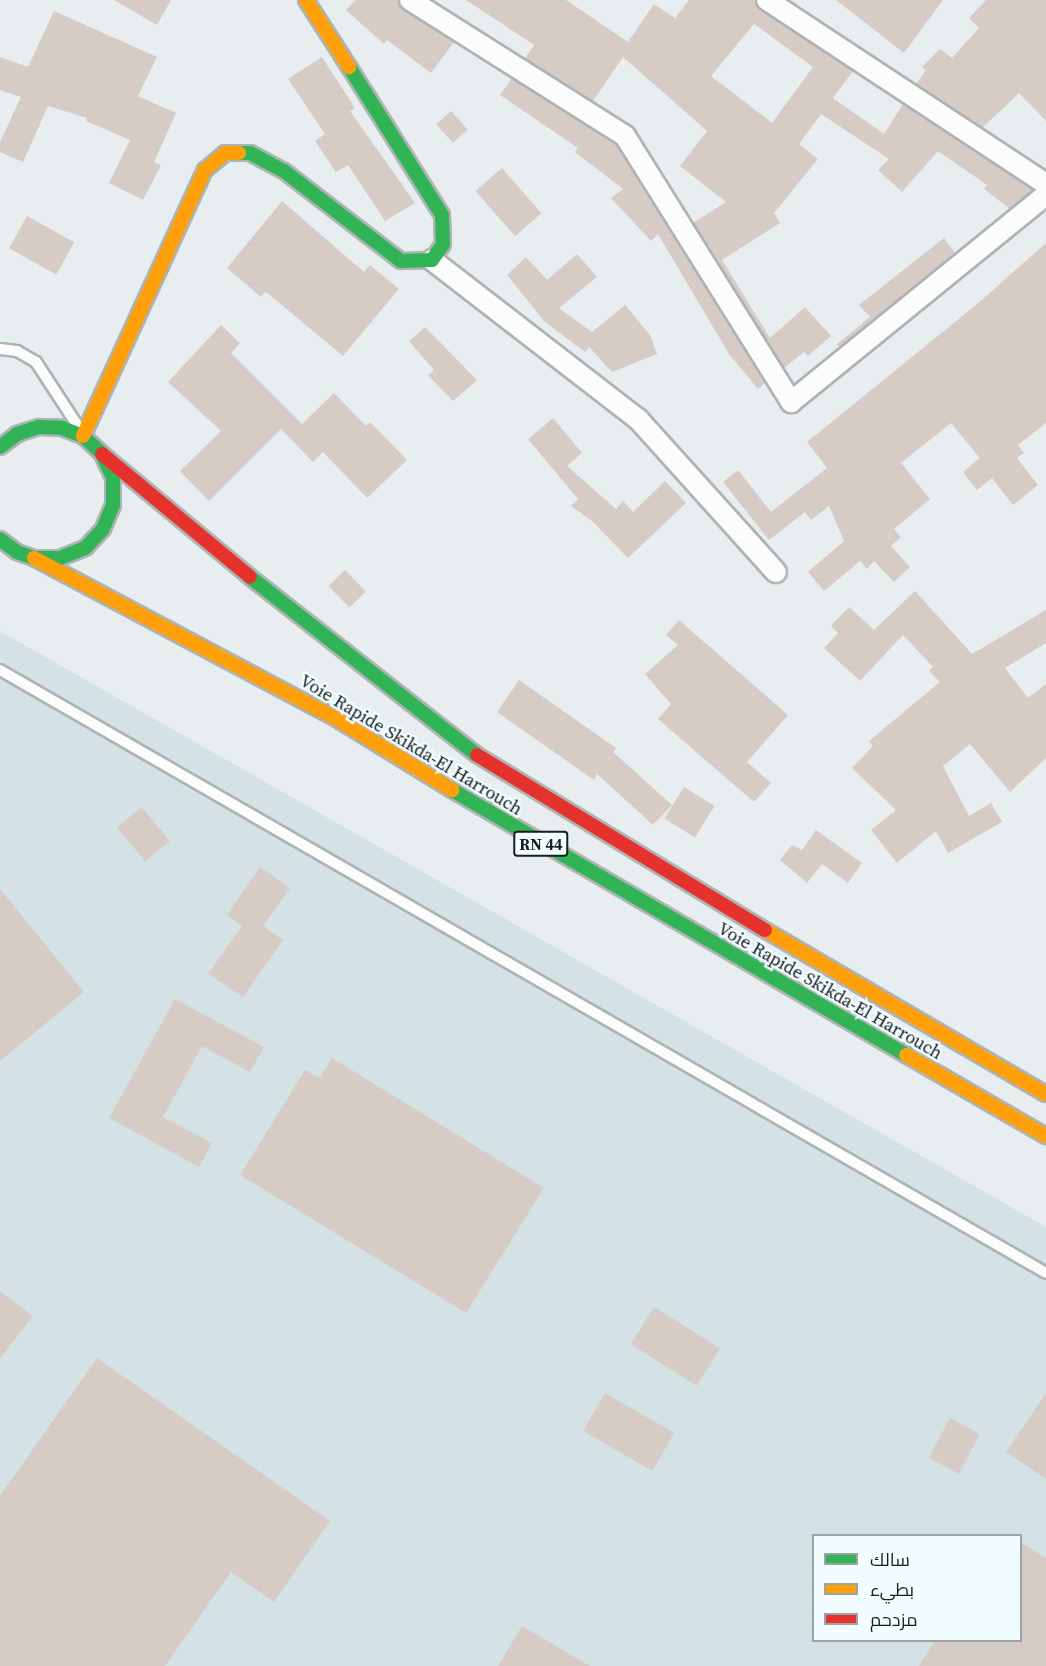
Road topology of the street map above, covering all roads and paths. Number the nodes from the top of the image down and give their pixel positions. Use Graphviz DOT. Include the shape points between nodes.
graph roads {
  1 [pos="306,0"];
  2 [pos="410,0"];
  3 [pos="767,0"];
  4 [pos="1046,184"];
  5 [pos="1046,195"];
  6 [pos="432,260"];
  7 [pos="0,349"];
  8 [pos="0,433"];
  9 [pos="17,434"];
  10 [pos="83,436"];
  11 [pos="0,447"];
  12 [pos="102,454"];
  13 [pos="0,539"];
  14 [pos="34,558"];
  15 [pos="776,572"];
  16 [pos="0,669"];
  17 [pos="1046,1094"];
  18 [pos="1046,1136"];
  19 [pos="1046,1273"];
  1 -- 6 [label="main road" via="442,215 443,244"];
  2 -- 5 [label="street" via="625,136 791,402"];
  3 -- 4 [label="street"];
  6 -- 10 [label="main road" via="409,263 394,258 284,171 250,153 225,153 206,170"];
  6 -- 15 [label="street" via="638,419"];
  7 -- 10 [label="lane" via="17,351 36,362"];
  8 -- 9 [label="main road, Voie Rapide Skikda-El Harrouch"];
  9 -- 10 [label="main road, Voie Rapide Skikda-El Harrouch" via="39,427 62,428"];
  9 -- 11 [label="main road, Voie Rapide Skikda-El Harrouch"];
  10 -- 12 [label="main road, Voie Rapide Skikda-El Harrouch"];
  12 -- 14 [label="main road, Voie Rapide Skikda-El Harrouch" via="113,478 113,504 103,529 85,548 60,558"];
  12 -- 17 [label="main road, Voie Rapide Skikda-El Harrouch / RN 44" via="215,550 470,751 750,922"];
  13 -- 14 [label="main road, Voie Rapide Skikda-El Harrouch" via="17,552"];
  14 -- 18 [label="main road, Voie Rapide Skikda-El Harrouch / RN 44" via="340,721 501,820"];
  16 -- 19 [label="lane"];
}
